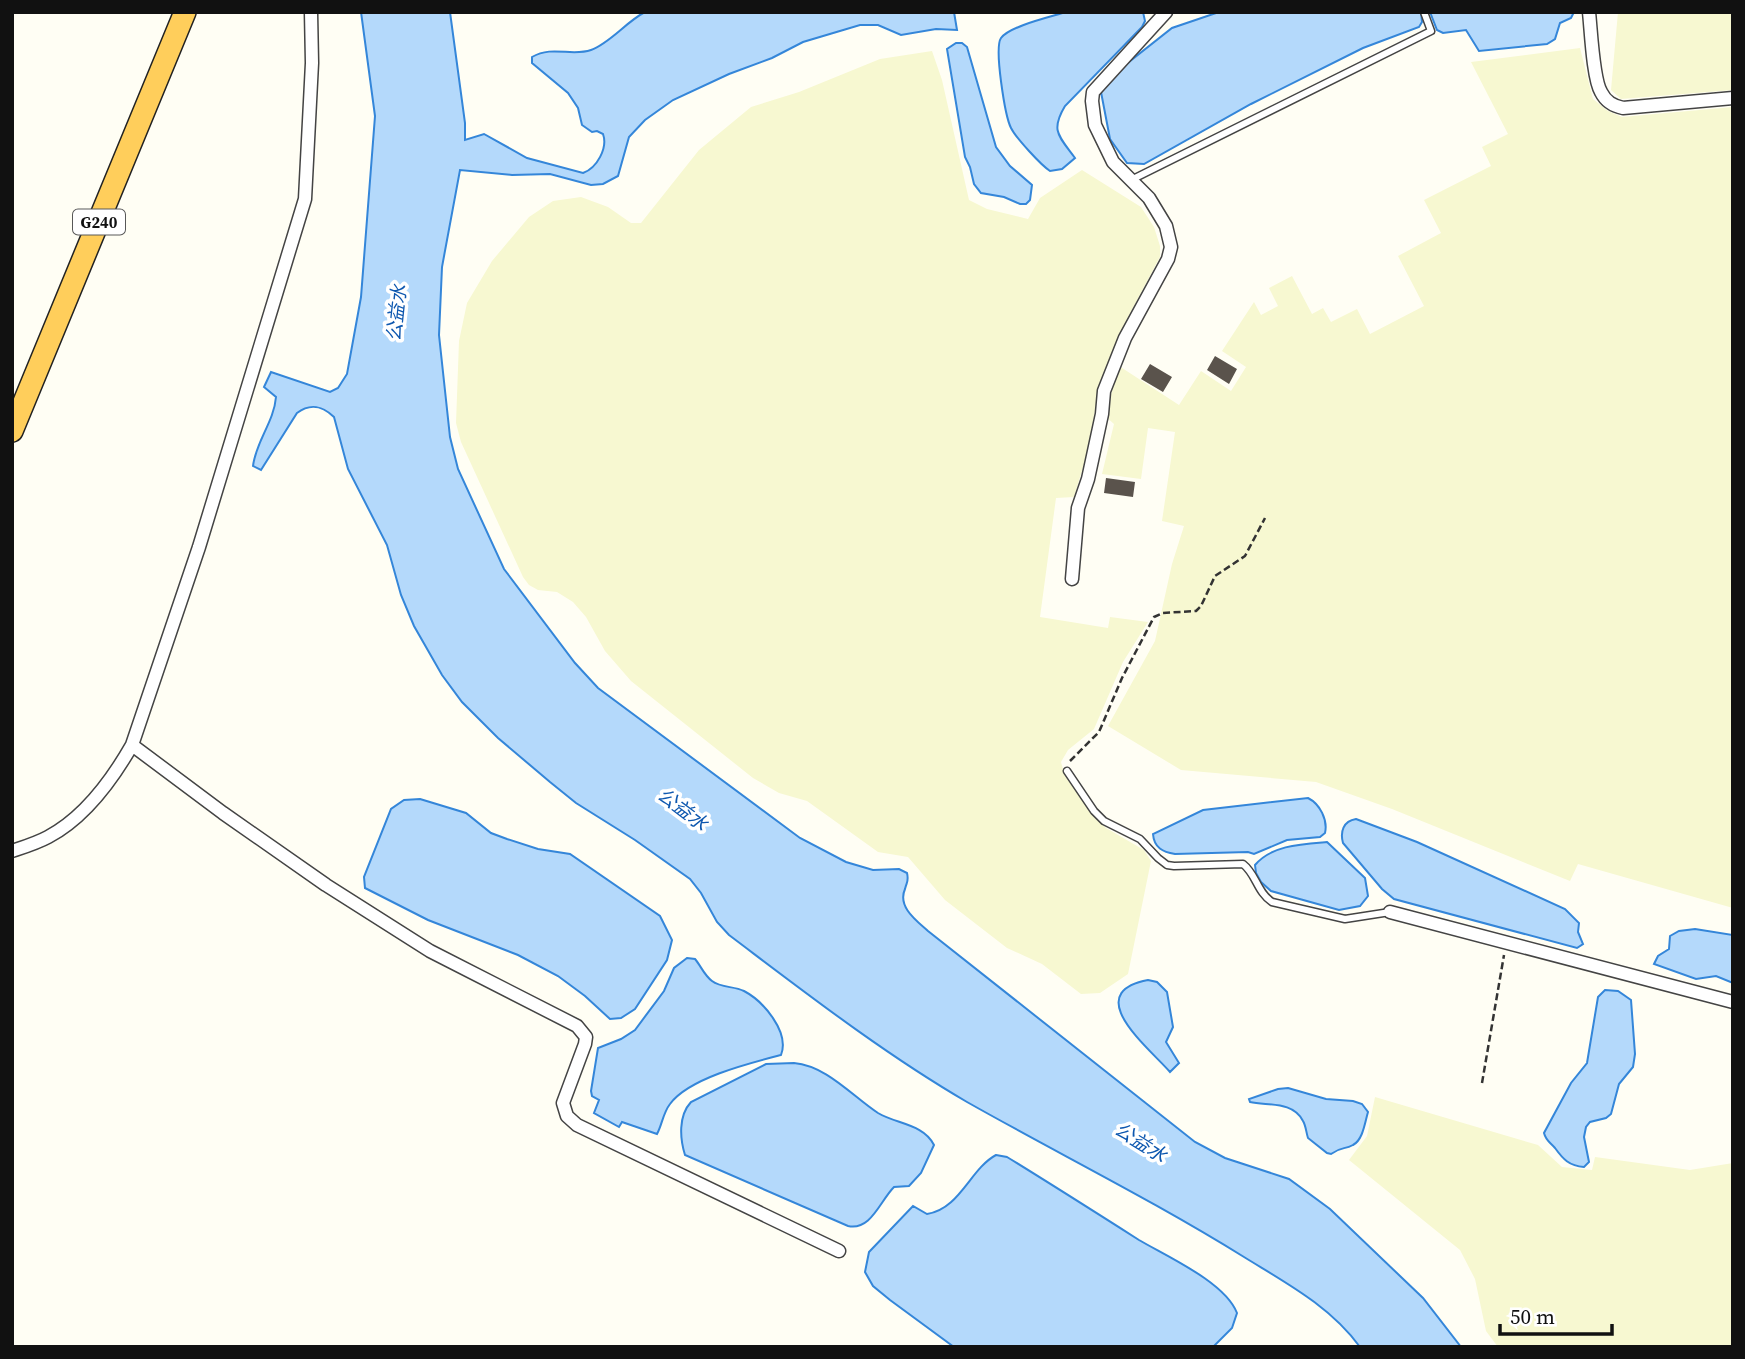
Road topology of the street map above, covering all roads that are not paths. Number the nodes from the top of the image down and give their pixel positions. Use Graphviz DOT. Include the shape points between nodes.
graph roads {
  1 [pos="184,12"];
  2 [pos="311,12"];
  3 [pos="1166,12"];
  4 [pos="1424,12"];
  5 [pos="1589,12"];
  6 [pos="1733,98"];
  7 [pos="1131,180"];
  8 [pos="12,430"];
  9 [pos="1072,579"];
  10 [pos="132,745"];
  11 [pos="1067,771"];
  12 [pos="12,850"];
  13 [pos="1390,912"];
  14 [pos="1733,1002"];
  15 [pos="839,1251"];
  1 -- 8 [label="highway, G240"];
  2 -- 10 [label="street" via="305,199 199,547"];
  3 -- 7 [label="street" via="1093,92 1092,113 1101,140 1113,162"];
  4 -- 7 [label="lane" via="1431,31"];
  5 -- 6 [label="street" via="1598,87 1613,105 1623,108"];
  7 -- 9 [label="street" via="1166,226 1171,247 1104,391 1091,466 1078,508"];
  10 -- 12 [label="street" via="78,816 47,838"];
  10 -- 15 [label="street" via="268,845 430,951 578,1026 585,1044 564,1103 567,1116 577,1125"];
  11 -- 13 [label="lane" via="1098,816 1140,839 1167,865 1243,864 1272,902 1345,919"];
  13 -- 14 [label="street"];
}
